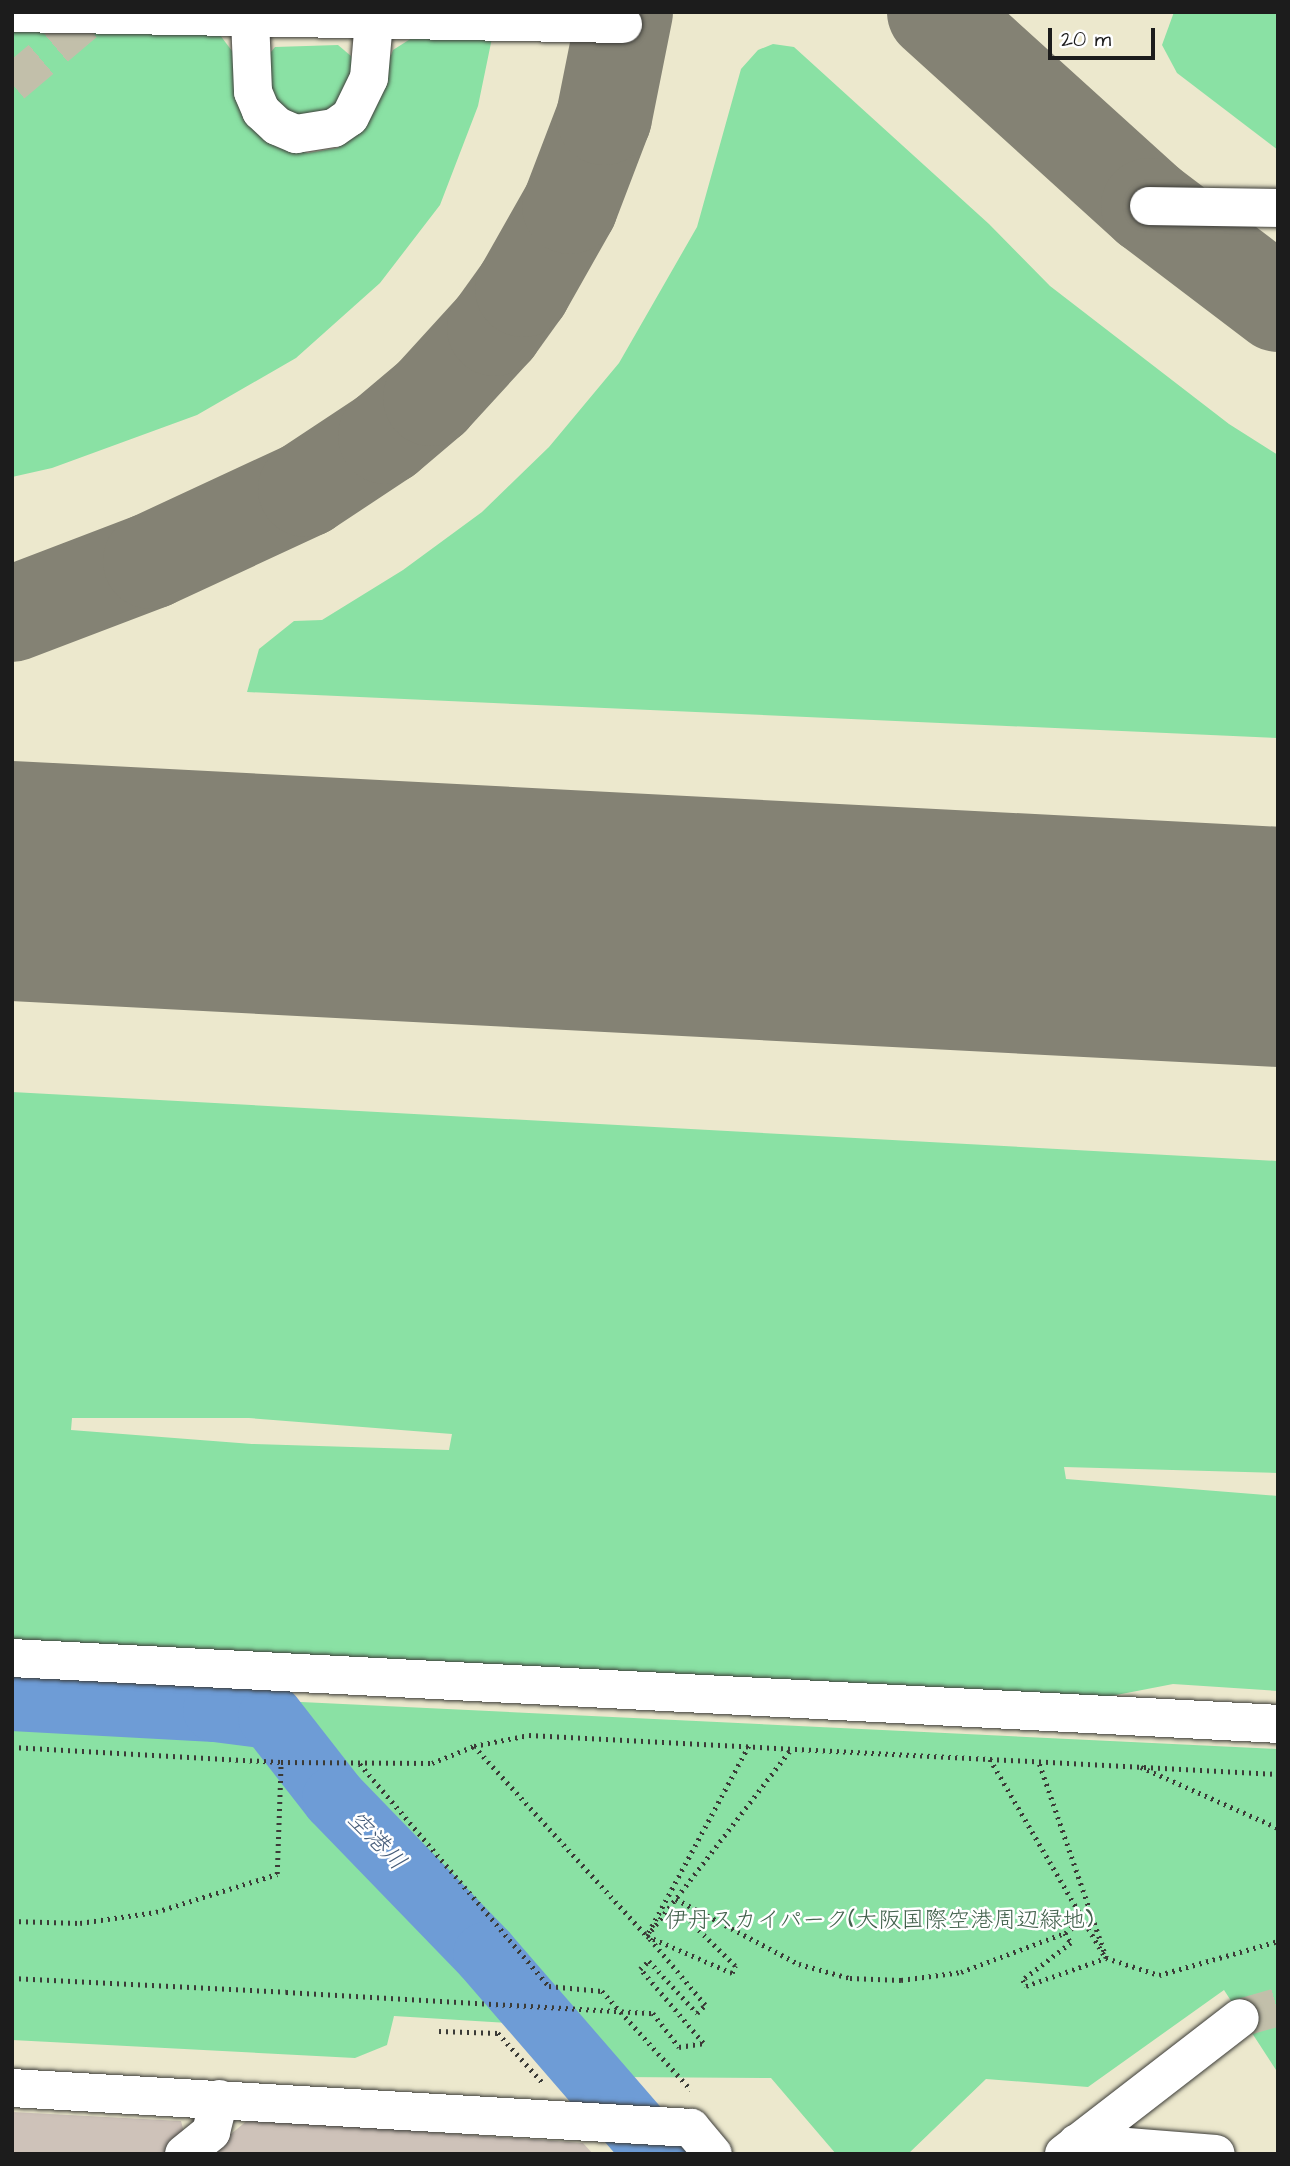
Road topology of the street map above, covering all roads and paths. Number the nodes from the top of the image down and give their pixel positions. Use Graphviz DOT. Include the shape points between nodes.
graph roads {
  1 [pos="12,13"];
  2 [pos="250,19"];
  3 [pos="374,21"];
  4 [pos="624,24"];
  5 [pos="1149,206"];
  6 [pos="1278,208"];
  7 [pos="12,1658"];
  8 [pos="1278,1724"];
  9 [pos="474,1746"];
  10 [pos="750,1746"];
  11 [pos="12,1747"];
  12 [pos="792,1748"];
  13 [pos="990,1758"];
  14 [pos="1038,1760"];
  15 [pos="281,1762"];
  16 [pos="359,1764"];
  17 [pos="1137,1766"];
  18 [pos="1278,1774"];
  19 [pos="1278,1828"];
  20 [pos="676,1899"];
  21 [pos="698,1911"];
  22 [pos="1083,1920"];
  23 [pos="12,1921"];
  24 [pos="1065,1933"];
  25 [pos="647,1936"];
  26 [pos="1278,1941"];
  27 [pos="1106,1958"];
  28 [pos="12,1978"];
  29 [pos="1240,2018"];
  30 [pos="439,2031"];
  31 [pos="12,2088"];
  32 [pos="696,2095"];
  33 [pos="219,2099"];
  34 [pos="578,2118"];
  35 [pos="1070,2148"];
  36 [pos="184,2154"];
  37 [pos="713,2154"];
  38 [pos="1216,2154"];
  1 -- 2 [label="street"];
  2 -- 3 [label="street"];
  2 -- 3 [label="street" via="253,92 261,111 277,126 296,134 334,128 350,117 369,78"];
  3 -- 4 [label="street"];
  5 -- 6 [label="street"];
  7 -- 8 [label="street"];
  9 -- 10 [label="path" via="529,1735"];
  9 -- 16 [label="path" via="432,1763"];
  9 -- 25 [label="path"];
  10 -- 12 [label="path"];
  10 -- 25 [label="path"];
  11 -- 15 [label="path"];
  12 -- 13 [label="path"];
  12 -- 20 [label="path"];
  13 -- 14 [label="path"];
  13 -- 22 [label="path"];
  14 -- 17 [label="path"];
  14 -- 27 [label="path"];
  15 -- 16 [label="path"];
  15 -- 23 [label="path" via="277,1874 156,1912 80,1923"];
  16 -- 32 [label="path" via="549,1986 602,1991"];
  17 -- 18 [label="path"];
  17 -- 19 [label="path"];
  20 -- 21 [label="path"];
  20 -- 25 [label="path"];
  21 -- 24 [label="path" via="799,1964 850,1978 901,1980 961,1972"];
  21 -- 25 [label="path" via="690,1922 735,1966 732,1973"];
  22 -- 24 [label="path"];
  22 -- 27 [label="path"];
  24 -- 27 [label="path" via="1071,1943 1023,1980 1026,1986"];
  25 -- 28 [label="path, bridge" via="705,2005 697,2013 649,1961 640,1969 703,2043 679,2047 653,2013"];
  26 -- 27 [label="path" via="1159,1975"];
  29 -- 35 [label="street"];
  30 -- 34 [label="path" via="498,2033"];
  31 -- 33 [label="street"];
  33 -- 34 [label="street"];
  33 -- 36 [label="street" via="211,2132"];
  34 -- 37 [label="street" via="691,2128"];
  35 -- 38 [label="street"];
}
